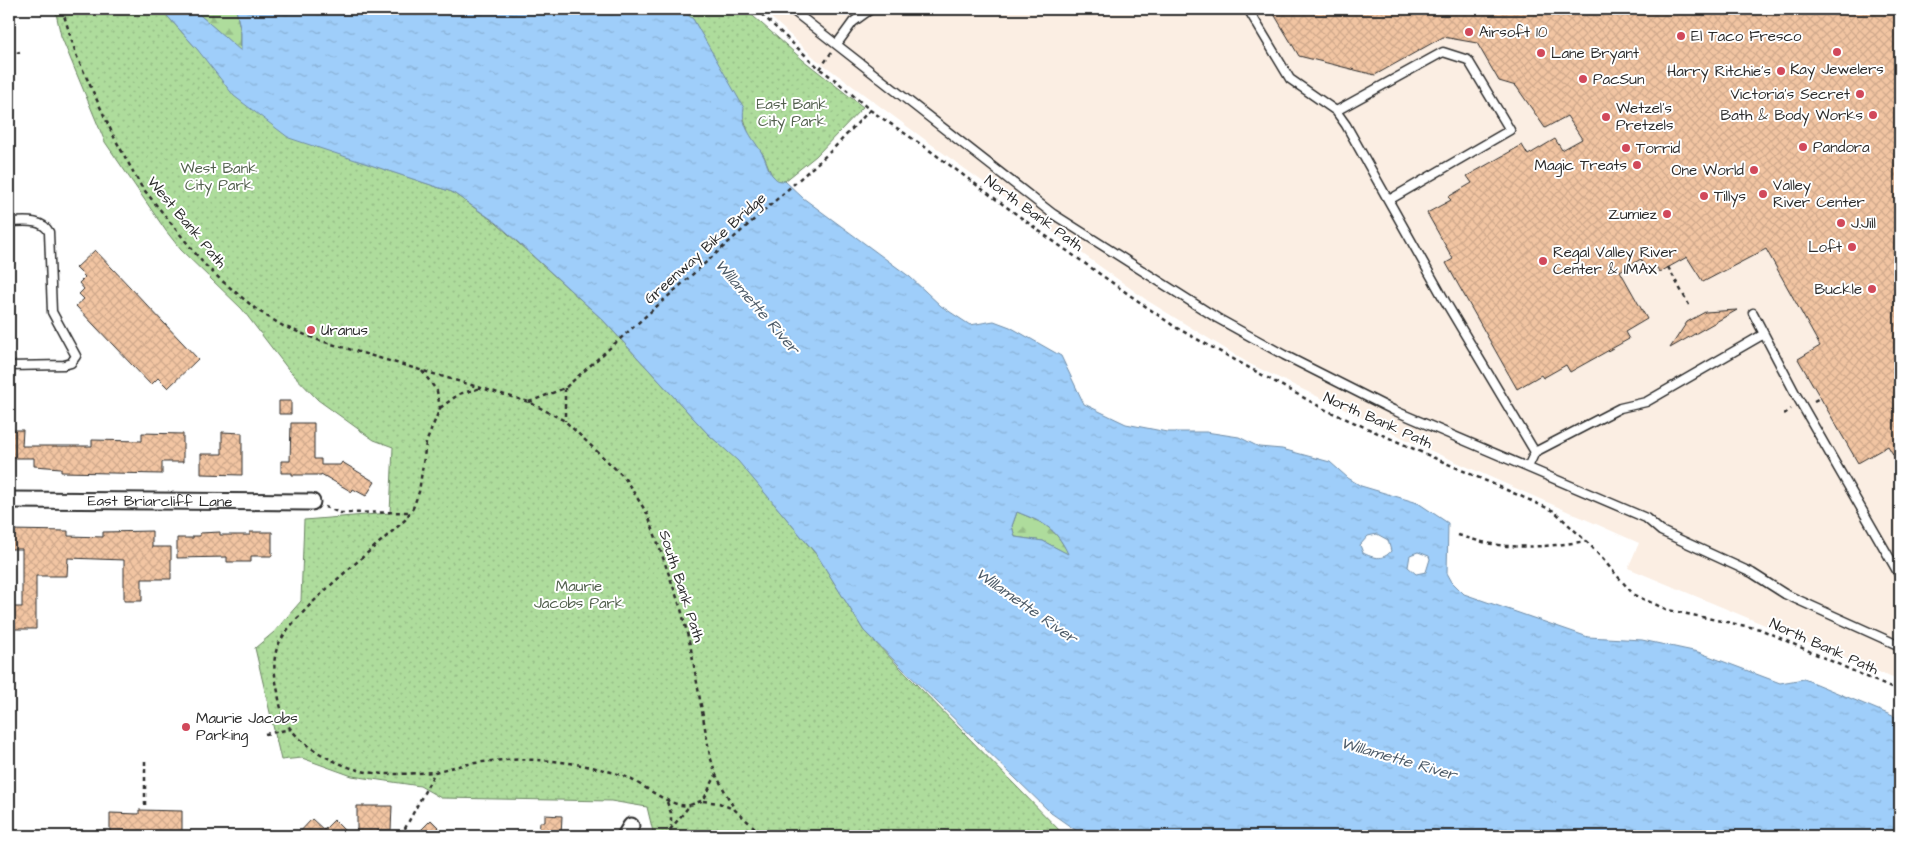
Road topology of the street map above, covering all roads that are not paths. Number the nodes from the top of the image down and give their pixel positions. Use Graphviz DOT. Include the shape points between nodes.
graph roads {
  1 [pos="791,9"];
  2 [pos="871,9"];
  3 [pos="1248,9"];
  4 [pos="837,44"];
  5 [pos="1336,111"];
  6 [pos="1389,200"];
  7 [pos="9,222"];
  8 [pos="1753,313"];
  9 [pos="1764,334"];
  10 [pos="9,366"];
  11 [pos="1535,452"];
  12 [pos="1528,467"];
  13 [pos="9,500"];
  14 [pos="312,502"];
  15 [pos="1899,572"];
  16 [pos="1900,646"];
  1 -- 4 [label="lane"];
  2 -- 4 [label="lane" via="853,22"];
  3 -- 5 [label="lane" via="1290,79"];
  4 -- 12 [label="lane" via="1053,214 1217,318 1393,410"];
  5 -- 6 [label="lane"];
  5 -- 6 [label="lane" via="1443,52 1468,60 1475,71 1510,130"];
  6 -- 11 [label="lane"];
  7 -- 10 [label="lane" via="38,223 49,232 52,312 76,356 71,363 64,365"];
  8 -- 9 [label="lane"];
  9 -- 11 [label="lane" via="1646,402 1620,408"];
  9 -- 15 [label="lane" via="1795,394"];
  11 -- 12 [label="lane"];
  12 -- 16 [label="lane" via="1646,518 1661,531 1752,572 1786,594"];
  13 -- 14 [label="street, East Briarcliff Lane"];
}
